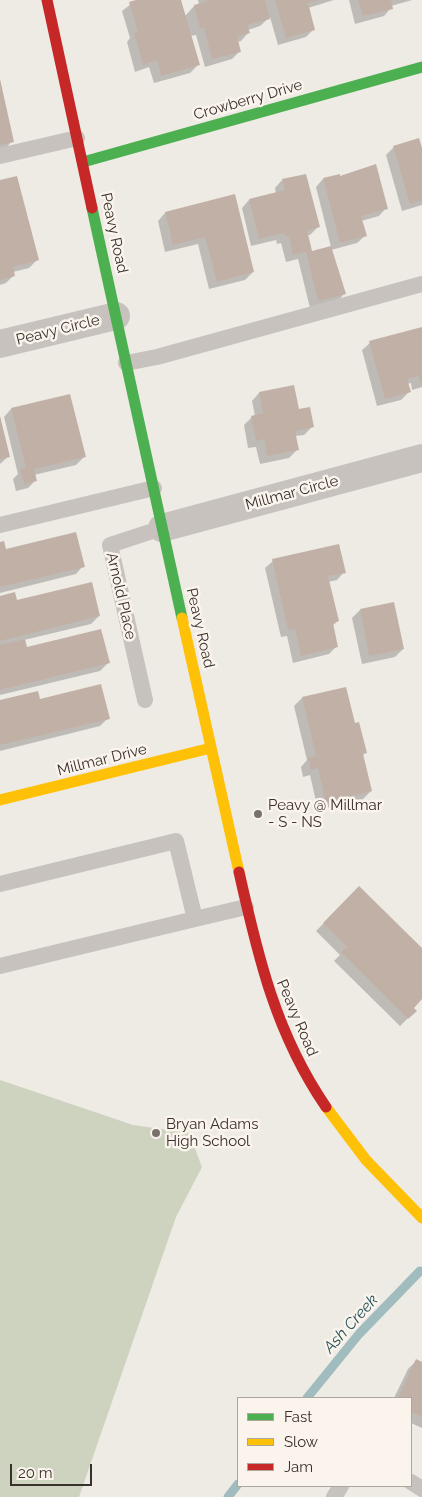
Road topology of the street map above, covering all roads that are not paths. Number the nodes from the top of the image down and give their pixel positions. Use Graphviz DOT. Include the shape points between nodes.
graph roads {
  1 [pos="47,0"];
  2 [pos="422,67"];
  3 [pos="77,138"];
  4 [pos="0,156"];
  5 [pos="83,162"];
  6 [pos="422,284"];
  7 [pos="116,316"];
  8 [pos="0,344"];
  9 [pos="126,363"];
  10 [pos="422,458"];
  11 [pos="154,488"];
  12 [pos="0,525"];
  13 [pos="162,528"];
  14 [pos="145,700"];
  15 [pos="211,748"];
  16 [pos="0,800"];
  17 [pos="0,884"];
  18 [pos="246,907"];
  19 [pos="195,919"];
  20 [pos="0,966"];
  21 [pos="422,1218"];
  1 -- 3 [label="street, Peavy Road"];
  2 -- 5 [label="street, Crowberry Drive"];
  3 -- 4 [label="lane"];
  3 -- 5 [label="street, Peavy Road"];
  5 -- 7 [label="street, Peavy Road"];
  6 -- 9 [label="lane"];
  7 -- 8 [label="street, Peavy Circle"];
  7 -- 9 [label="street, Peavy Road"];
  9 -- 11 [label="street, Peavy Road"];
  10 -- 13 [label="street, Millmar Circle"];
  11 -- 12 [label="lane"];
  11 -- 13 [label="street, Peavy Road"];
  13 -- 14 [label="lane, Arnold Place" via="110,545"];
  13 -- 15 [label="street, Peavy Road"];
  15 -- 16 [label="street, Millmar Drive"];
  15 -- 18 [label="street, Peavy Road"];
  17 -- 19 [label="lane" via="176,840"];
  18 -- 19 [label="lane"];
  18 -- 21 [label="street, Peavy Road" via="269,995 291,1048 319,1100 348,1141"];
  19 -- 20 [label="lane"];
}
